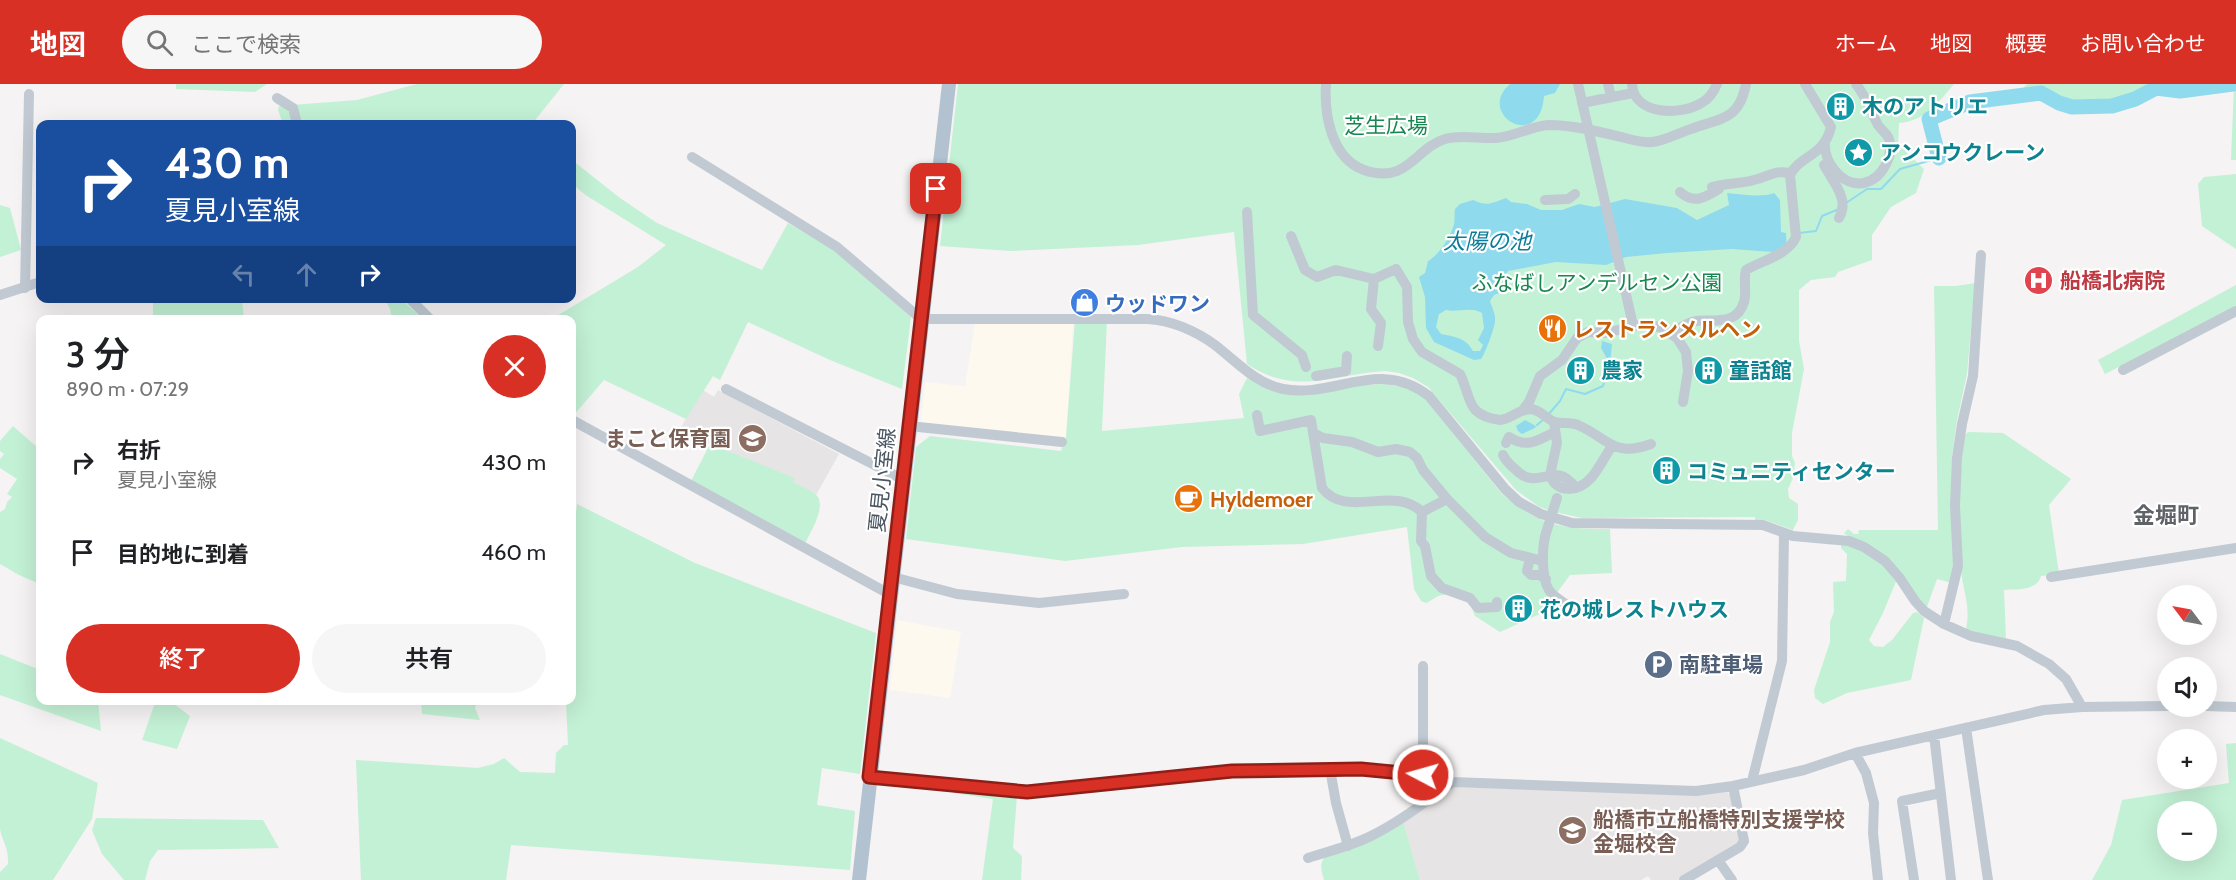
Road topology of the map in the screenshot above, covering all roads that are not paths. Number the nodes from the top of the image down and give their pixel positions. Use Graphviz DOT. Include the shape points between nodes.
graph roads {
  1 [pos="949,84"];
  2 [pos="1326,84"];
  3 [pos="1578,84"];
  4 [pos="1608,84"];
  5 [pos="1718,84"];
  6 [pos="1746,84"];
  7 [pos="1805,84"];
  8 [pos="1856,84"];
  9 [pos="1633,88"];
  10 [pos="29,94"];
  11 [pos="1611,97"];
  12 [pos="277,98"];
  13 [pos="1582,103"];
  14 [pos="1695,106"];
  15 [pos="297,120"];
  16 [pos="1718,121"];
  17 [pos="1588,130"];
  18 [pos="1825,141"];
  19 [pos="1816,152"];
  20 [pos="692,157"];
  21 [pos="1791,173"];
  22 [pos="1680,192"];
  23 [pos="1575,195"];
  24 [pos="1545,200"];
  25 [pos="1247,212"];
  26 [pos="1839,218"];
  27 [pos="1291,236"];
  28 [pos="1981,255"];
  29 [pos="1374,279"];
  30 [pos="36,284"];
  31 [pos="25,288"];
  32 [pos="0,295"];
  33 [pos="414,303"];
  34 [pos="2236,311"];
  35 [pos="426,315"];
  36 [pos="921,319"];
  37 [pos="1633,325"];
  38 [pos="1671,334"];
  39 [pos="1378,346"];
  40 [pos="1347,356"];
  41 [pos="1305,360"];
  42 [pos="2123,370"];
  43 [pos="1317,376"];
  44 [pos="726,389"];
  45 [pos="1533,392"];
  46 [pos="1683,402"];
  47 [pos="1522,411"];
  48 [pos="1540,411"];
  49 [pos="1257,415"];
  50 [pos="1500,420"];
  51 [pos="576,422"];
  52 [pos="909,426"];
  53 [pos="1555,427"];
  54 [pos="1313,433"];
  55 [pos="1062,442"];
  56 [pos="1651,444"];
  57 [pos="1612,446"];
  58 [pos="1503,455"];
  59 [pos="1550,475"];
  60 [pos="904,480"];
  61 [pos="1576,488"];
  62 [pos="1558,493"];
  63 [pos="1447,499"];
  64 [pos="1422,512"];
  65 [pos="1784,533"];
  66 [pos="2236,548"];
  67 [pos="1530,558"];
  68 [pos="1543,561"];
  69 [pos="892,577"];
  70 [pos="2051,578"];
  71 [pos="1546,579"];
  72 [pos="1124,594"];
  73 [pos="891,595"];
  74 [pos="1497,602"];
  75 [pos="1571,608"];
  76 [pos="1944,624"];
  77 [pos="1423,666"];
  78 [pos="2157,706"];
  79 [pos="2217,706"];
  80 [pos="2082,707"];
  81 [pos="2236,707"];
  82 [pos="1966,728"];
  83 [pos="1934,735"];
  84 [pos="1855,753"];
  85 [pos="1330,769"];
  86 [pos="1423,775"];
  87 [pos="869,777"];
  88 [pos="1752,781"];
  89 [pos="1453,782"];
  90 [pos="1733,786"];
  91 [pos="1941,793"];
  92 [pos="1348,846"];
  93 [pos="1308,858"];
  94 [pos="1718,860"];
  95 [pos="859,880"];
  96 [pos="1684,880"];
  97 [pos="1732,880"];
  98 [pos="1878,880"];
  99 [pos="1914,880"];
  100 [pos="1952,880"];
  101 [pos="1988,880"];
  1 -- 36 [label="main road, 夏見小室線"];
  2 -- 17 [label="street" via="1326,114 1334,139 1351,161 1372,172 1401,169 1449,138 1496,138 1544,125"];
  3 -- 13 [label="street"];
  4 -- 11 [label="street"];
  5 -- 14 [label="street" via="1707,99"];
  6 -- 16 [label="street" via="1738,107"];
  7 -- 18 [label="street" via="1831,127"];
  8 -- 18 [label="street" via="1870,104 1878,126 1888,136 1891,148 1887,164 1866,183 1851,182 1830,165"];
  9 -- 11 [label="street"];
  9 -- 14 [label="street" via="1640,101 1654,109 1676,111"];
  10 -- 31 [label="street"];
  11 -- 13 [label="street"];
  12 -- 15 [label="street" via="293,108"];
  13 -- 17 [label="street"];
  14 -- 16 [label="street"];
  16 -- 17 [label="street" via="1652,142"];
  17 -- 37 [label="street"];
  18 -- 19 [label="street"];
  19 -- 21 [label="street"];
  19 -- 26 [label="street" via="1842,197"];
  20 -- 36 [label="street" via="837,247"];
  21 -- 22 [label="street" via="1776,171 1755,180 1726,183 1698,200"];
  21 -- 38 [label="street" via="1796,237 1793,243 1746,270 1744,301 1737,313 1717,322 1696,321"];
  23 -- 24 [label="street"];
  25 -- 41 [label="street" via="1253,315"];
  27 -- 29 [label="street" via="1305,270 1317,277 1336,270"];
  28 -- 76 [label="street" via="1973,376 1957,458 1958,566"];
  29 -- 39 [label="street" via="1371,309 1381,323"];
  29 -- 50 [label="street" via="1396,269 1407,287 1408,322 1418,347 1460,375 1473,407"];
  30 -- 31 [label="street"];
  31 -- 32 [label="street"];
  33 -- 35 [label="street"];
  34 -- 42 [label="street"];
  36 -- 52 [label="main road, 夏見小室線"];
  36 -- 65 [label="street" via="1152,319 1173,323 1203,337 1257,379 1284,389 1386,379 1419,389 1430,396 1505,489 1519,502 1547,517 1581,524 1763,525"];
  37 -- 38 [label="street" via="1652,325"];
  37 -- 45 [label="street" via="1605,333 1588,332 1577,338 1562,360 1540,376"];
  38 -- 46 [label="street" via="1686,352 1688,362"];
  40 -- 43 [label="street" via="1346,371"];
  44 -- 60 [label="street"];
  45 -- 47 [label="street"];
  45 -- 48 [label="street"];
  47 -- 48 [label="street"];
  47 -- 50 [label="street"];
  48 -- 53 [label="street"];
  49 -- 54 [label="street" via="1260,431 1311,420"];
  50 -- 53 [label="street" via="1507,440 1519,443 1529,444"];
  51 -- 73 [label="street"];
  52 -- 55 [label="street"];
  52 -- 60 [label="main road, 夏見小室線"];
  53 -- 57 [label="street" via="1567,422 1579,426"];
  53 -- 59 [label="street" via="1556,451"];
  54 -- 63 [label="street" via="1378,452 1410,452"];
  54 -- 64 [label="street" via="1322,488 1331,498 1343,502 1405,501"];
  56 -- 57 [label="street" via="1638,449"];
  57 -- 61 [label="street" via="1592,478"];
  58 -- 59 [label="street" via="1527,479"];
  59 -- 61 [label="street" via="1563,476"];
  59 -- 62 [label="street"];
  60 -- 69 [label="main road, 夏見小室線"];
  61 -- 62 [label="street"];
  62 -- 68 [label="street, bridge" via="1544,541"];
  63 -- 64 [label="street"];
  63 -- 67 [label="street" via="1485,537 1511,553"];
  64 -- 74 [label="street" via="1421,541 1434,582 1470,598 1478,608 1497,608"];
  65 -- 76 [label="street" via="1833,538 1864,547 1885,561 1924,611"];
  65 -- 88 [label="street" via="1782,662"];
  66 -- 70 [label="street"];
  67 -- 68 [label="street"];
  67 -- 71 [label="street" via="1530,575"];
  68 -- 71 [label="street"];
  69 -- 72 [label="street" via="957,594 1038,603"];
  69 -- 73 [label="main road, 夏見小室線"];
  71 -- 75 [label="street" via="1549,591"];
  73 -- 87 [label="main road, 夏見小室線"];
  76 -- 80 [label="street" via="1971,636 2017,646 2049,664 2066,679"];
  77 -- 86 [label="street"];
  78 -- 80 [label="street"];
  79 -- 81 [label="street"];
  80 -- 82 [label="street" via="2044,710"];
  82 -- 83 [label="street"];
  82 -- 101 [label="street"];
  83 -- 84 [label="street"];
  83 -- 91 [label="street"];
  84 -- 88 [label="street" via="1804,770"];
  84 -- 98 [label="street" via="1866,773 1874,804"];
  85 -- 86 [label="street"];
  85 -- 87 [label="street" via="1232,771 1027,792"];
  85 -- 92 [label="street"];
  86 -- 89 [label="street"];
  87 -- 95 [label="main road, 夏見小室線"];
  88 -- 90 [label="street"];
  89 -- 90 [label="street" via="1696,791"];
  89 -- 92 [label="street" via="1406,815"];
  90 -- 94 [label="street" via="1744,841 1740,848"];
  91 -- 99 [label="street" via="1902,801"];
  91 -- 100 [label="street"];
  92 -- 93 [label="street"];
  94 -- 96 [label="street"];
  94 -- 97 [label="street"];
}
